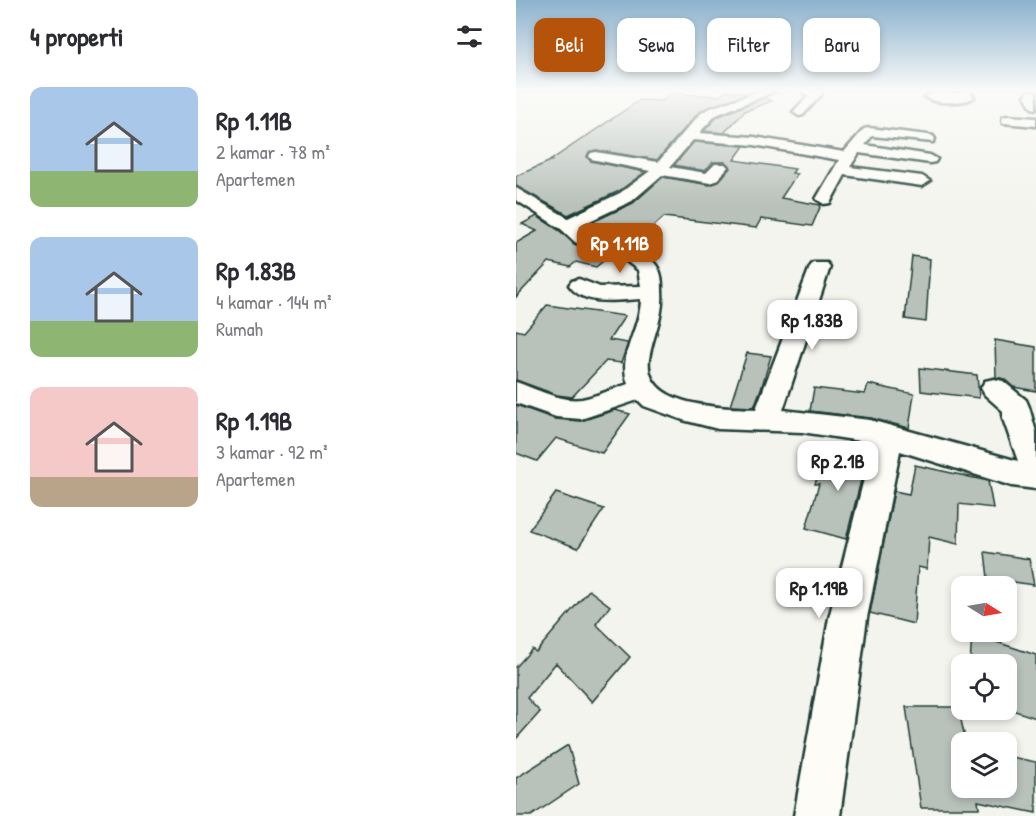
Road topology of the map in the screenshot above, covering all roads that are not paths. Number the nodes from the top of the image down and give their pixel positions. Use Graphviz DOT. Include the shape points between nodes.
graph roads {
  1 [pos="695,129"];
  2 [pos="766,130"];
  3 [pos="690,136"];
  4 [pos="928,139"];
  5 [pos="754,141"];
  6 [pos="596,156"];
  7 [pos="848,158"];
  8 [pos="930,159"];
  9 [pos="720,167"];
  10 [pos="659,168"];
  11 [pos="922,181"];
  12 [pos="516,192"];
  13 [pos="824,199"];
  14 [pos="567,225"];
  15 [pos="820,267"];
  16 [pos="579,285"];
  17 [pos="651,292"];
  18 [pos="994,388"];
  19 [pos="643,389"];
  20 [pos="516,392"];
  21 [pos="765,421"];
  22 [pos="889,436"];
  23 [pos="1036,471"];
  24 [pos="1036,476"];
  25 [pos="817,816"];
  1 -- 3 [label="street"];
  2 -- 5 [label="street"];
  3 -- 5 [label="street"];
  3 -- 10 [label="street"];
  4 -- 7 [label="street" via="872,132"];
  5 -- 7 [label="street"];
  6 -- 10 [label="street"];
  7 -- 8 [label="street"];
  7 -- 11 [label="street"];
  7 -- 13 [label="street"];
  9 -- 10 [label="street" via="710,178"];
  10 -- 14 [label="street" via="626,196"];
  12 -- 14 [label="street"];
  14 -- 17 [label="street" via="594,244 639,259 651,276"];
  15 -- 21 [label="street"];
  16 -- 17 [label="street" via="597,294"];
  17 -- 19 [label="street" via="652,309 637,359"];
  18 -- 23 [label="street" via="1016,407"];
  19 -- 20 [label="street" via="581,409 555,407"];
  19 -- 21 [label="street" via="653,399 693,413"];
  21 -- 22 [label="street" via="831,424"];
  22 -- 24 [label="street" via="1012,473"];
  22 -- 25 [label="street" via="848,618"];
}
